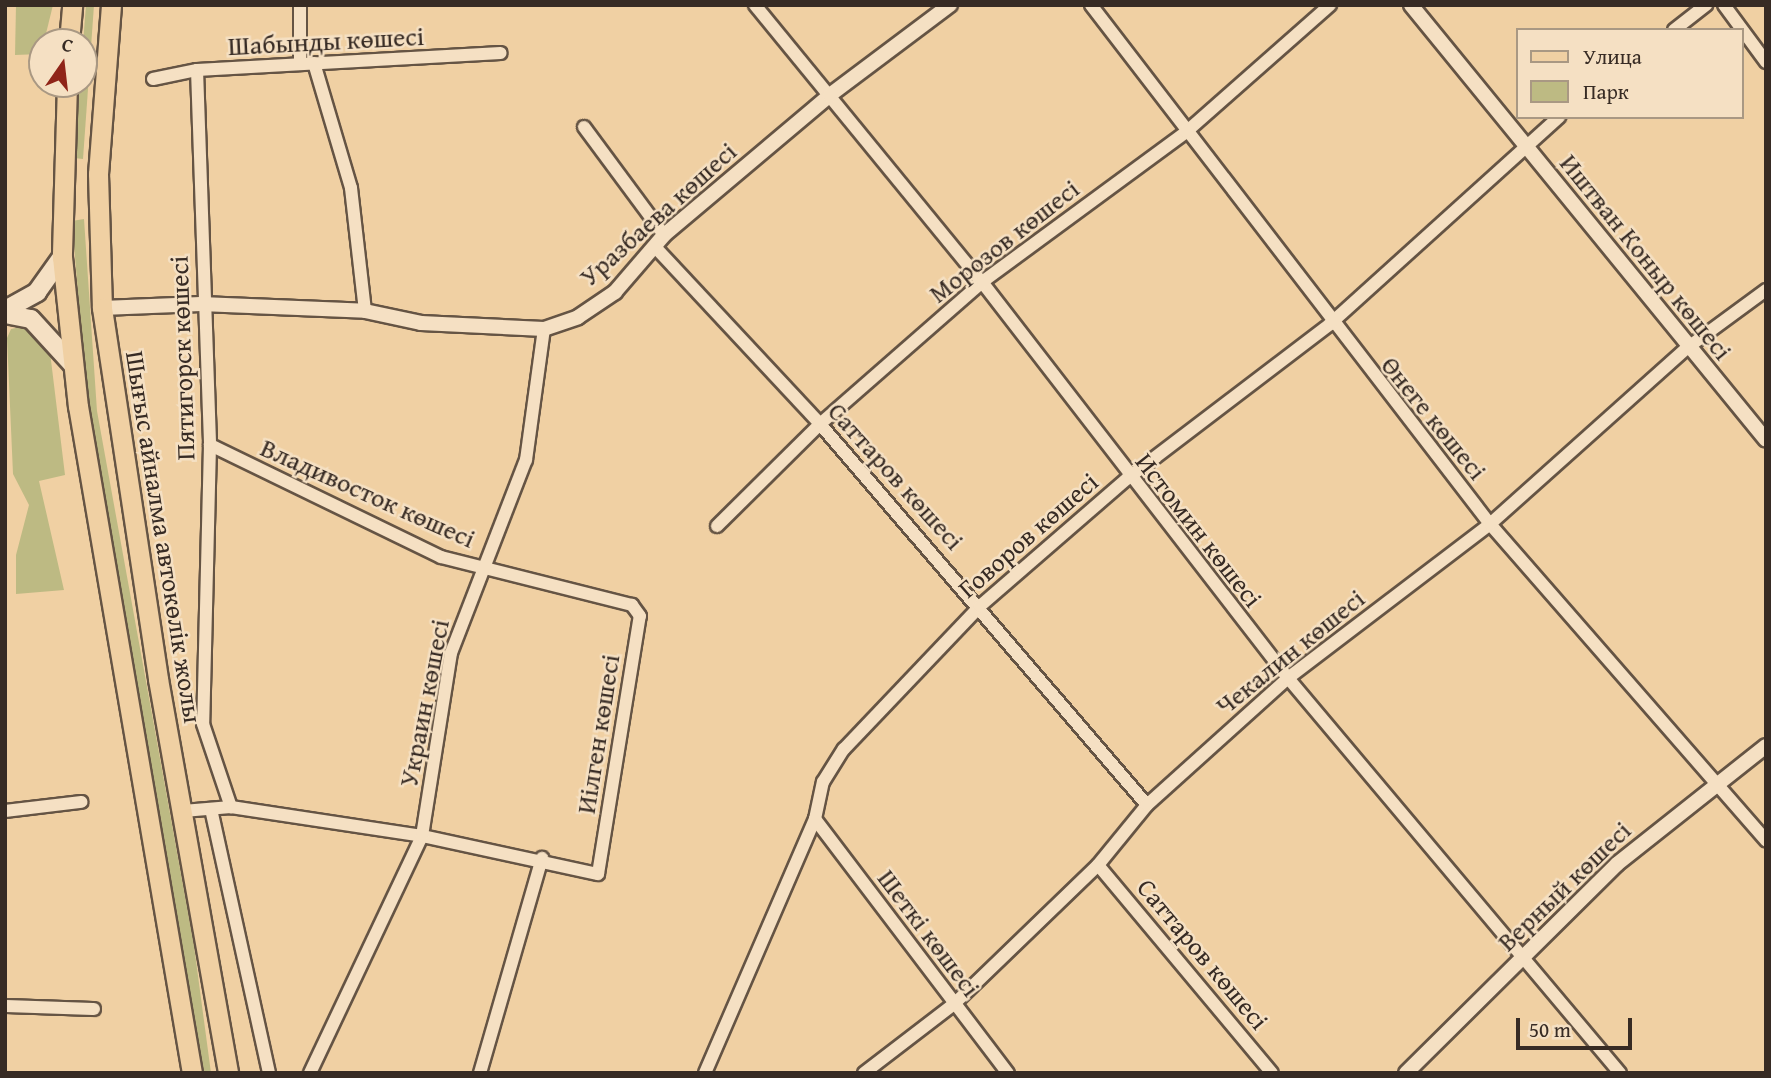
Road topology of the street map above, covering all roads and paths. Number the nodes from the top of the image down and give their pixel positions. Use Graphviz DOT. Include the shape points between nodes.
graph roads {
  1 [pos="72,5"];
  2 [pos="111,5"];
  3 [pos="300,5"];
  4 [pos="755,5"];
  5 [pos="950,5"];
  6 [pos="1091,5"];
  7 [pos="1331,5"];
  8 [pos="1411,5"];
  9 [pos="1706,5"];
  10 [pos="1724,5"];
  11 [pos="70,28"];
  12 [pos="1677,28"];
  13 [pos="1741,28"];
  14 [pos="1743,31"];
  15 [pos="501,53"];
  16 [pos="1766,62"];
  17 [pos="314,63"];
  18 [pos="300,64"];
  19 [pos="197,70"];
  20 [pos="153,79"];
  21 [pos="830,95"];
  22 [pos="67,98"];
  23 [pos="1556,119"];
  24 [pos="584,127"];
  25 [pos="1186,132"];
  26 [pos="1523,145"];
  27 [pos="664,235"];
  28 [pos="657,249"];
  29 [pos="62,257"];
  30 [pos="982,282"];
  31 [pos="1766,290"];
  32 [pos="201,304"];
  33 [pos="102,307"];
  34 [pos="365,311"];
  35 [pos="5,312"];
  36 [pos="1330,324"];
  37 [pos="544,329"];
  38 [pos="1687,348"];
  39 [pos="73,365"];
  40 [pos="820,424"];
  41 [pos="1766,440"];
  42 [pos="210,445"];
  43 [pos="1128,478"];
  44 [pos="1490,524"];
  45 [pos="717,526"];
  46 [pos="480,567"];
  47 [pos="632,605"];
  48 [pos="980,606"];
  49 [pos="1288,678"];
  50 [pos="1766,746"];
  51 [pos="1719,781"];
  52 [pos="81,802"];
  53 [pos="1147,805"];
  54 [pos="231,807"];
  55 [pos="211,808"];
  56 [pos="5,811"];
  57 [pos="183,811"];
  58 [pos="815,819"];
  59 [pos="422,836"];
  60 [pos="1766,840"];
  61 [pos="542,858"];
  62 [pos="1098,865"];
  63 [pos="1527,956"];
  64 [pos="954,1004"];
  65 [pos="5,1006"];
  66 [pos="94,1009"];
  67 [pos="192,1073"];
  68 [pos="228,1073"];
  69 [pos="270,1073"];
  70 [pos="310,1073"];
  71 [pos="480,1073"];
  72 [pos="705,1073"];
  73 [pos="864,1073"];
  74 [pos="1008,1073"];
  75 [pos="1272,1073"];
  76 [pos="1406,1073"];
  77 [pos="1620,1073"];
  1 -- 11 [label="main road"];
  2 -- 33 [label="main road, Шығыс айналма автокөлік жолы" via="98,174"];
  3 -- 18 [label="street"];
  4 -- 21 [label="street, Истомин көшесі"];
  5 -- 21 [label="street, Уразбаева көшесі"];
  6 -- 25 [label="street, Өнеге көшесі"];
  7 -- 25 [label="street, Морозов көшесі"];
  8 -- 26 [label="street, Иштван Коныр көшесі"];
  9 -- 12 [label="street"];
  10 -- 13 [label="street"];
  14 -- 16 [label="street"];
  15 -- 17 [label="street, Шабынды көшесі"];
  17 -- 18 [label="street, Шабынды көшесі"];
  17 -- 34 [label="street" via="351,188"];
  18 -- 19 [label="street, Шабынды көшесі"];
  19 -- 20 [label="street, Шабынды көшесі"];
  19 -- 32 [label="street, Пятигорск көшесі"];
  21 -- 27 [label="street, Уразбаева көшесі"];
  21 -- 30 [label="street, Истомин көшесі"];
  22 -- 29 [label="main road"];
  23 -- 26 [label="street, Говоров көшесі"];
  24 -- 27 [label="street"];
  25 -- 30 [label="street, Морозов көшесі"];
  25 -- 36 [label="street, Өнеге көшесі"];
  26 -- 36 [label="street, Говоров көшесі"];
  26 -- 38 [label="street, Иштван Коныр көшесі"];
  27 -- 28 [label="street, Уразбаева көшесі"];
  28 -- 37 [label="street, Уразбаева көшесі" via="615,292 578,317"];
  28 -- 40 [label="street, Саттаров көшесі"];
  29 -- 35 [label="main road" via="37,292"];
  29 -- 39 [label="main road"];
  30 -- 40 [label="street, Морозов көшесі"];
  30 -- 43 [label="street, Истомин көшесі"];
  31 -- 38 [label="street, Чекалин көшесі"];
  32 -- 33 [label="street, Уразбаева көшесі"];
  32 -- 34 [label="street, Уразбаева көшесі"];
  32 -- 42 [label="street, Пятигорск көшесі"];
  33 -- 57 [label="main road, Шығыс айналма автокөлік жолы"];
  34 -- 37 [label="street, Уразбаева көшесі" via="421,323"];
  35 -- 39 [label="main road" via="31,319"];
  36 -- 43 [label="street, Говоров көшесі"];
  36 -- 44 [label="street, Өнеге көшесі"];
  37 -- 46 [label="street, Украин көшесі" via="526,460"];
  38 -- 41 [label="street, Иштван Коныр көшесі"];
  38 -- 44 [label="street, Чекалин көшесі"];
  39 -- 67 [label="main road"];
  40 -- 45 [label="street, Морозов көшесі"];
  40 -- 48 [label="street, Саттаров көшесі"];
  42 -- 46 [label="street, Владивосток көшесі" via="441,557"];
  42 -- 54 [label="street, Пятигорск көшесі" via="203,724"];
  43 -- 48 [label="street, Говоров көшесі"];
  43 -- 49 [label="street, Истомин көшесі"];
  44 -- 49 [label="street, Чекалин көшесі"];
  44 -- 51 [label="street, Өнеге көшесі"];
  46 -- 47 [label="street, Владивосток көшесі"];
  46 -- 59 [label="street, Украин көшесі" via="451,653"];
  47 -- 61 [label="street, Иілген көшесі" via="640,616 598,874"];
  48 -- 53 [label="street, Саттаров көшесі"];
  48 -- 58 [label="street, Говоров көшесі" via="844,749 823,782"];
  49 -- 53 [label="street, Чекалин көшесі"];
  49 -- 63 [label="street, Истомин көшесі"];
  50 -- 51 [label="street, Верный көшесі"];
  51 -- 60 [label="street, Өнеге көшесі"];
  51 -- 63 [label="street, Верный көшесі" via="1618,864"];
  52 -- 56 [label="street"];
  53 -- 62 [label="street, Чекалин көшесі"];
  54 -- 55 [label="street"];
  54 -- 59 [label="street"];
  55 -- 57 [label="street"];
  55 -- 69 [label="street"];
  57 -- 68 [label="main road, Шығыс айналма автокөлік жолы"];
  58 -- 64 [label="street, Шеткі көшесі"];
  58 -- 72 [label="street, Говоров көшесі"];
  59 -- 61 [label="street"];
  59 -- 70 [label="street, Украин көшесі"];
  61 -- 71 [label="street"];
  62 -- 64 [label="street, Чекалин көшесі"];
  62 -- 75 [label="street, Саттаров көшесі"];
  63 -- 76 [label="street, Верный көшесі"];
  63 -- 77 [label="street, Истомин көшесі"];
  64 -- 73 [label="street, Чекалин көшесі"];
  64 -- 74 [label="street, Шеткі көшесі"];
  65 -- 66 [label="street"];
}
